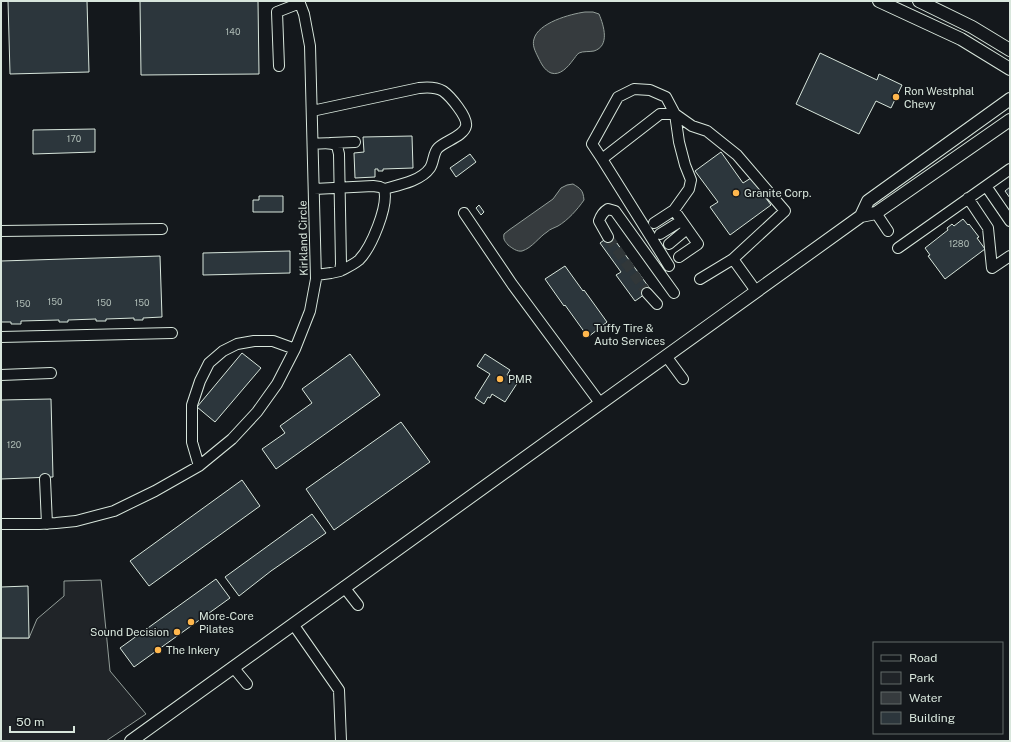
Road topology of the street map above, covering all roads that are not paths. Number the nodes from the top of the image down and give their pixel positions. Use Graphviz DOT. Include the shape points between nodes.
graph roads {
  1 [pos="880,1"];
  2 [pos="919,1"];
  3 [pos="300,2"];
  4 [pos="996,41"];
  5 [pos="1010,42"];
  6 [pos="1010,50"];
  7 [pos="279,66"];
  8 [pos="1010,69"];
  9 [pos="1010,99"];
  10 [pos="312,111"];
  11 [pos="675,114"];
  12 [pos="1010,120"];
  13 [pos="355,142"];
  14 [pos="331,143"];
  15 [pos="313,144"];
  16 [pos="602,159"];
  17 [pos="1010,169"];
  18 [pos="986,186"];
  19 [pos="340,187"];
  20 [pos="314,189"];
  21 [pos="384,189"];
  22 [pos="968,198"];
  23 [pos="674,210"];
  24 [pos="464,213"];
  25 [pos="876,213"];
  26 [pos="861,216"];
  27 [pos="1010,221"];
  28 [pos="654,223"];
  29 [pos="684,225"];
  30 [pos="162,229"];
  31 [pos="1,231"];
  32 [pos="888,231"];
  33 [pos="660,234"];
  34 [pos="608,237"];
  35 [pos="898,248"];
  36 [pos="1010,256"];
  37 [pos="734,259"];
  38 [pos="669,266"];
  39 [pos="341,267"];
  40 [pos="316,275"];
  41 [pos="700,279"];
  42 [pos="756,291"];
  43 [pos="647,293"];
  44 [pos="674,293"];
  45 [pos="657,304"];
  46 [pos="172,333"];
  47 [pos="1,337"];
  48 [pos="295,349"];
  49 [pos="666,356"];
  50 [pos="51,373"];
  51 [pos="1,375"];
  52 [pos="683,379"];
  53 [pos="600,403"];
  54 [pos="199,466"];
  55 [pos="45,479"];
  56 [pos="1,524"];
  57 [pos="47,524"];
  58 [pos="344,587"];
  59 [pos="358,605"];
  60 [pos="293,624"];
  61 [pos="233,667"];
  62 [pos="248,684"];
  63 [pos="131,741"];
  64 [pos="341,741"];
  1 -- 8 [label="main road" via="961,39"];
  2 -- 4 [label="main road"];
  3 -- 7 [label="street" via="277,12"];
  3 -- 10 [label="street, Kirkland Circle" via="310,46"];
  4 -- 5 [label="main road"];
  4 -- 6 [label="main road"];
  9 -- 26 [label="main road" via="868,201"];
  10 -- 15 [label="street, Kirkland Circle"];
  10 -- 21 [label="street" via="419,88 433,87 443,91 453,100 466,120 465,129 437,149 430,168 422,176"];
  11 -- 16 [label="street" via="660,114"];
  11 -- 16 [label="street" via="666,97 650,90 634,89 618,97 592,144"];
  11 -- 23 [label="street" via="685,165 691,180 689,189"];
  11 -- 37 [label="street" via="692,126 707,131 737,155 786,211"];
  12 -- 25 [label="main road"];
  13 -- 14 [label="street"];
  14 -- 15 [label="street"];
  14 -- 19 [label="street" via="337,146 339,154"];
  15 -- 20 [label="street, Kirkland Circle"];
  16 -- 38 [label="street"];
  17 -- 18 [label="street"];
  18 -- 22 [label="street"];
  18 -- 27 [label="street"];
  19 -- 20 [label="street"];
  19 -- 21 [label="street" via="380,186"];
  19 -- 39 [label="street"];
  20 -- 40 [label="street, Kirkland Circle"];
  21 -- 39 [label="street" via="382,213 372,241 358,261"];
  22 -- 35 [label="street"];
  22 -- 36 [label="street" via="988,228 992,268"];
  23 -- 28 [label="street"];
  23 -- 29 [label="street"];
  24 -- 53 [label="street" via="512,284"];
  25 -- 26 [label="main road"];
  25 -- 32 [label="street"];
  26 -- 42 [label="main road"];
  29 -- 29 [label="street" via="674,251 698,244"];
  29 -- 33 [label="street"];
  30 -- 31 [label="street"];
  34 -- 44 [label="street" via="600,221 604,211 608,209 615,211"];
  37 -- 41 [label="street"];
  37 -- 42 [label="street"];
  39 -- 40 [label="street" via="331,273"];
  40 -- 48 [label="street, Kirkland Circle" via="310,311"];
  42 -- 49 [label="main road"];
  43 -- 45 [label="street"];
  46 -- 47 [label="street"];
  48 -- 54 [label="street, Kirkland Circle" via="277,384 257,412 232,439"];
  48 -- 54 [label="street" via="273,341 254,341 237,344 223,351 209,363 192,405 192,442"];
  49 -- 52 [label="street"];
  49 -- 53 [label="main road"];
  50 -- 51 [label="street"];
  53 -- 58 [label="main road"];
  54 -- 57 [label="street, Kirkland Circle" via="114,511 76,521"];
  55 -- 57 [label="street"];
  56 -- 57 [label="street, Kirkland Circle"];
  58 -- 59 [label="street"];
  58 -- 60 [label="main road"];
  60 -- 61 [label="main road"];
  60 -- 64 [label="street" via="339,690"];
  61 -- 62 [label="street"];
  61 -- 63 [label="main road"];
}
